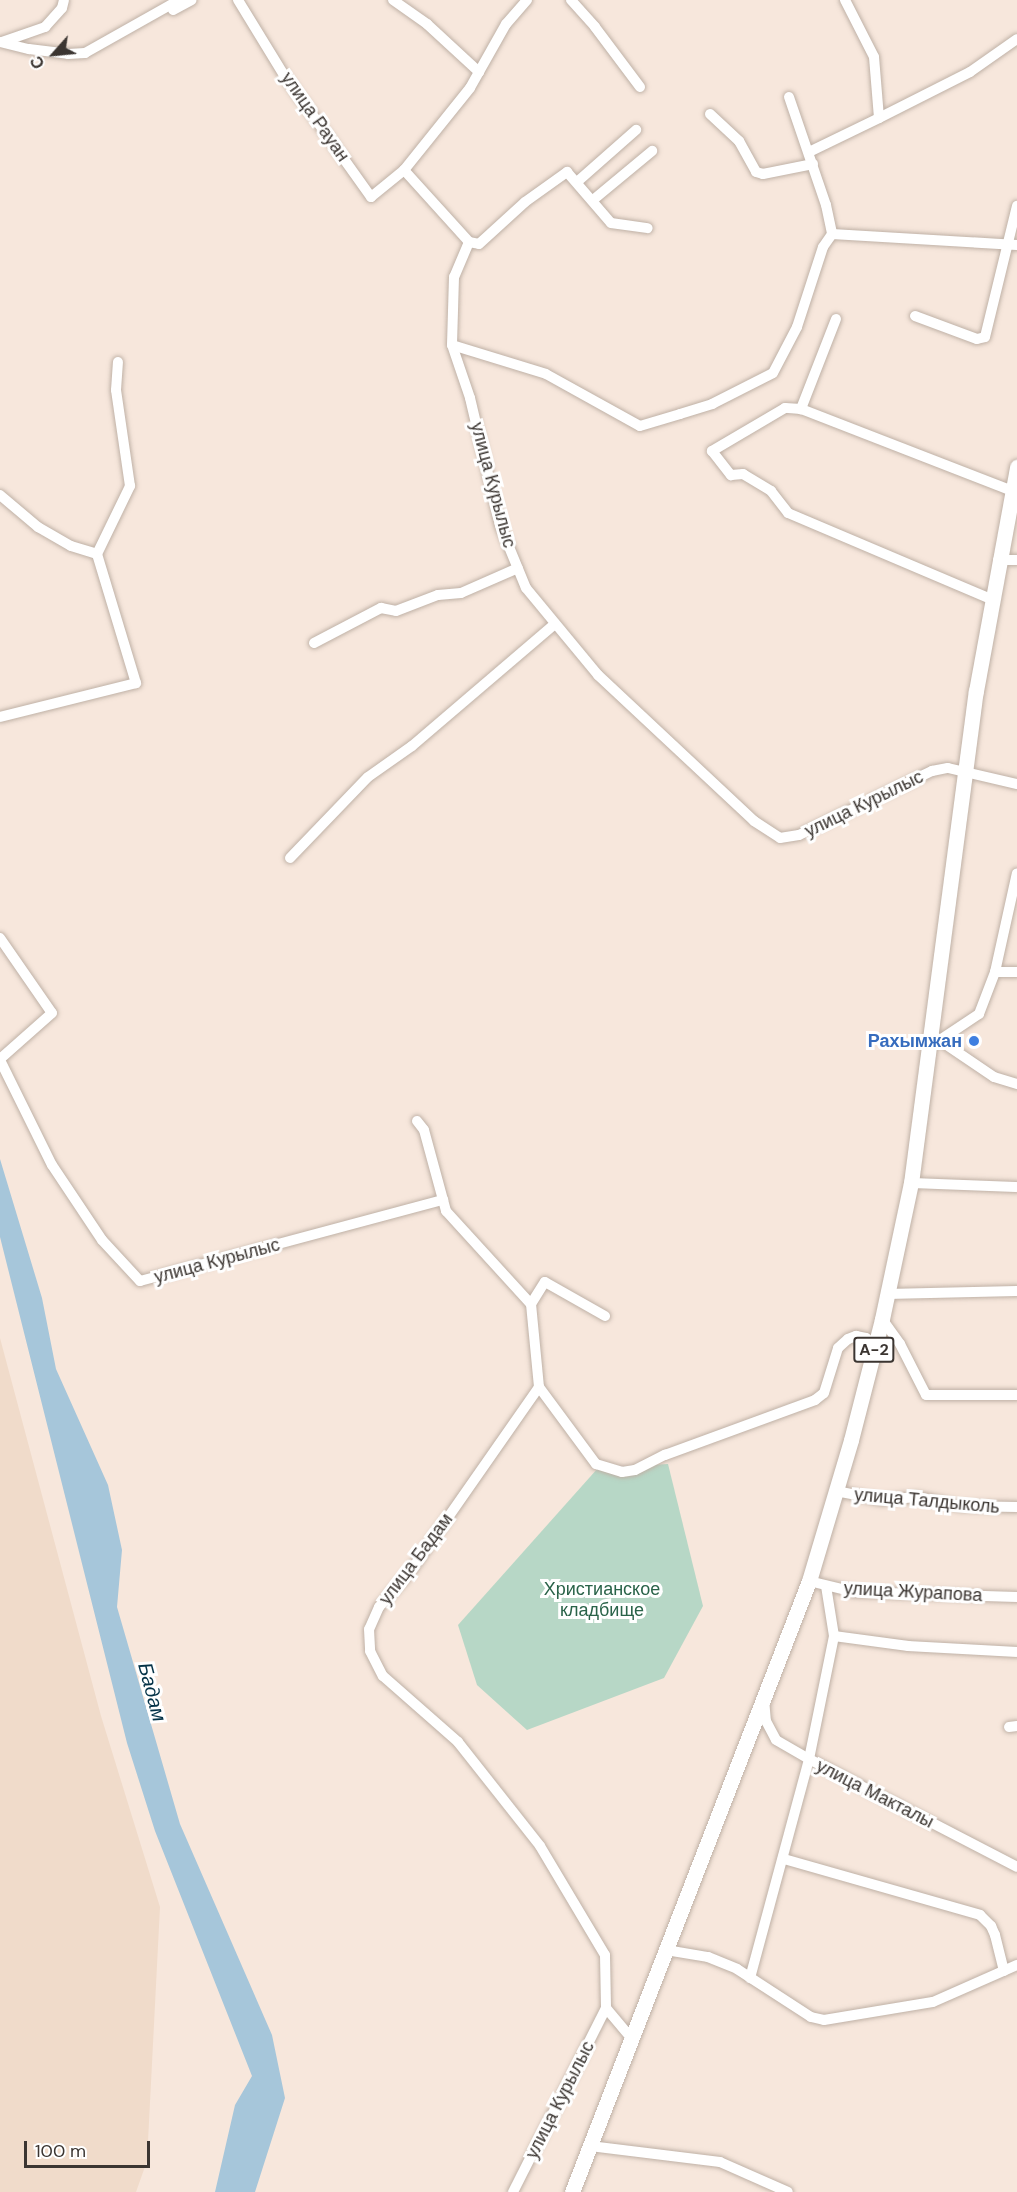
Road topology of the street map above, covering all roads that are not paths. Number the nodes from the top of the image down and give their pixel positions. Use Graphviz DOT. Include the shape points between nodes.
graph roads {
  1 [pos="64,0"];
  2 [pos="178,0"];
  3 [pos="192,0"];
  4 [pos="238,0"];
  5 [pos="393,0"];
  6 [pos="527,0"];
  7 [pos="571,0"];
  8 [pos="845,0"];
  9 [pos="136,25"];
  10 [pos="1017,39"];
  11 [pos="1,42"];
  12 [pos="479,72"];
  13 [pos="640,87"];
  14 [pos="789,97"];
  15 [pos="711,114"];
  16 [pos="879,118"];
  17 [pos="636,130"];
  18 [pos="652,151"];
  19 [pos="809,152"];
  20 [pos="813,164"];
  21 [pos="404,170"];
  22 [pos="577,182"];
  23 [pos="593,200"];
  24 [pos="1017,206"];
  25 [pos="648,228"];
  26 [pos="832,234"];
  27 [pos="469,242"];
  28 [pos="1012,244"];
  29 [pos="915,316"];
  30 [pos="836,319"];
  31 [pos="452,345"];
  32 [pos="118,363"];
  33 [pos="801,409"];
  34 [pos="1017,467"];
  35 [pos="1012,491"];
  36 [pos="0,495"];
  37 [pos="98,554"];
  38 [pos="998,560"];
  39 [pos="1017,560"];
  40 [pos="518,568"];
  41 [pos="991,598"];
  42 [pos="555,624"];
  43 [pos="314,643"];
  44 [pos="0,717"];
  45 [pos="966,772"];
  46 [pos="1017,784"];
  47 [pos="290,858"];
  48 [pos="1017,873"];
  49 [pos="0,938"];
  50 [pos="995,972"];
  51 [pos="1017,972"];
  52 [pos="936,1037"];
  53 [pos="0,1059"];
  54 [pos="1017,1084"];
  55 [pos="417,1121"];
  56 [pos="911,1183"];
  57 [pos="1017,1187"];
  58 [pos="443,1200"];
  59 [pos="1017,1291"];
  60 [pos="887,1294"];
  61 [pos="531,1304"];
  62 [pos="605,1316"];
  63 [pos="882,1319"];
  64 [pos="875,1346"];
  65 [pos="539,1387"];
  66 [pos="1017,1395"];
  67 [pos="836,1491"];
  68 [pos="1017,1507"];
  69 [pos="809,1581"];
  70 [pos="826,1586"];
  71 [pos="1017,1597"];
  72 [pos="834,1636"];
  73 [pos="1017,1652"];
  74 [pos="763,1696"];
  75 [pos="809,1759"];
  76 [pos="784,1858"];
  77 [pos="1017,1867"];
  78 [pos="666,1950"];
  79 [pos="1017,1965"];
  80 [pos="1004,1971"];
  81 [pos="750,1978"];
  82 [pos="606,2008"];
  83 [pos="632,2039"];
  84 [pos="590,2146"];
  85 [pos="513,2192"];
  86 [pos="572,2192"];
  87 [pos="788,2192"];
  1 -- 11 [label="street" via="45,27"];
  2 -- 9 [label="street"];
  3 -- 9 [label="street"];
  4 -- 21 [label="street, улица Рауан" via="284,75 371,197"];
  5 -- 12 [label="street" via="427,24"];
  6 -- 12 [label="street" via="506,24"];
  7 -- 13 [label="street"];
  8 -- 16 [label="street" via="874,57"];
  9 -- 11 [label="street" via="85,53 29,49"];
  10 -- 16 [label="street" via="970,72"];
  12 -- 21 [label="street"];
  14 -- 19 [label="street"];
  15 -- 20 [label="street" via="739,141 756,172"];
  16 -- 19 [label="street"];
  17 -- 22 [label="street"];
  18 -- 23 [label="street"];
  19 -- 20 [label="street"];
  20 -- 26 [label="street"];
  21 -- 27 [label="street"];
  22 -- 23 [label="street"];
  22 -- 27 [label="street" via="567,172 525,202 479,244"];
  23 -- 25 [label="street" via="611,223"];
  24 -- 28 [label="street"];
  26 -- 28 [label="street"];
  26 -- 31 [label="street" via="823,247 797,327 773,373 712,404 640,426 546,374"];
  27 -- 31 [label="street, улица Курылыс" via="454,277"];
  28 -- 29 [label="street" via="985,337 977,339"];
  30 -- 33 [label="street"];
  31 -- 40 [label="street, улица Курылыс" via="470,398 500,525"];
  32 -- 37 [label="street" via="116,390 130,486"];
  33 -- 35 [label="street"];
  33 -- 41 [label="street" via="785,408 712,451 731,475 743,474 771,491 788,513"];
  34 -- 35 [label="highway, A-2"];
  35 -- 38 [label="highway, A-2"];
  36 -- 37 [label="street" via="38,527 71,546"];
  37 -- 44 [label="street" via="136,683"];
  38 -- 39 [label="street"];
  38 -- 41 [label="highway, A-2"];
  40 -- 42 [label="street, улица Курылыс" via="526,588"];
  40 -- 43 [label="street" via="461,594 438,595 396,612 381,608"];
  41 -- 45 [label="highway, A-2"];
  42 -- 45 [label="street, улица Курылыс" via="598,675 754,821 780,838 799,835 932,771 948,768"];
  42 -- 47 [label="street" via="412,746 368,777"];
  45 -- 46 [label="street, улица Курылыс"];
  45 -- 52 [label="highway, A-2"];
  48 -- 50 [label="street"];
  49 -- 53 [label="street, улица Курылыс" via="52,1013"];
  50 -- 51 [label="street"];
  50 -- 52 [label="street" via="979,1014"];
  52 -- 54 [label="street" via="994,1077"];
  52 -- 56 [label="highway, A-2"];
  53 -- 58 [label="street, улица Курылыс" via="52,1165 102,1240 140,1281"];
  55 -- 58 [label="street" via="424,1130"];
  56 -- 57 [label="street"];
  56 -- 60 [label="highway, A-2"];
  58 -- 61 [label="street" via="446,1211"];
  59 -- 60 [label="street"];
  60 -- 63 [label="highway, A-2"];
  61 -- 62 [label="street" via="546,1282"];
  61 -- 65 [label="street"];
  63 -- 64 [label="highway, A-2"];
  63 -- 66 [label="street" via="900,1344 926,1395"];
  64 -- 65 [label="street" via="866,1338 848,1339 838,1348 824,1393 815,1400 622,1472 596,1464"];
  64 -- 67 [label="highway, A-2"];
  65 -- 82 [label="street, улица Бадам" via="410,1572 379,1607 369,1629 370,1651 383,1676 458,1742 540,1846 606,1955"];
  67 -- 68 [label="street, улица Талдыколь" via="882,1500 917,1497 961,1506"];
  67 -- 69 [label="highway, A-2"];
  69 -- 70 [label="street, улица Журапова"];
  69 -- 74 [label="highway, A-2"];
  70 -- 71 [label="street, улица Журапова" via="854,1592"];
  70 -- 72 [label="street"];
  72 -- 73 [label="street" via="908,1646"];
  72 -- 75 [label="street"];
  74 -- 75 [label="street, улица Макталы" via="766,1721 776,1740"];
  74 -- 78 [label="highway, A-2"];
  75 -- 76 [label="street"];
  75 -- 77 [label="street, улица Макталы"];
  76 -- 80 [label="street" via="980,1915 995,1935"];
  76 -- 81 [label="street"];
  78 -- 81 [label="street" via="708,1957"];
  78 -- 83 [label="highway, A-2"];
  79 -- 80 [label="street"];
  80 -- 81 [label="street" via="933,2002 824,2020 812,2017"];
  82 -- 83 [label="street"];
  82 -- 85 [label="street, улица Курылыс"];
  83 -- 84 [label="highway, A-2"];
  84 -- 86 [label="highway, A-2"];
  84 -- 87 [label="street" via="720,2162"];
}
